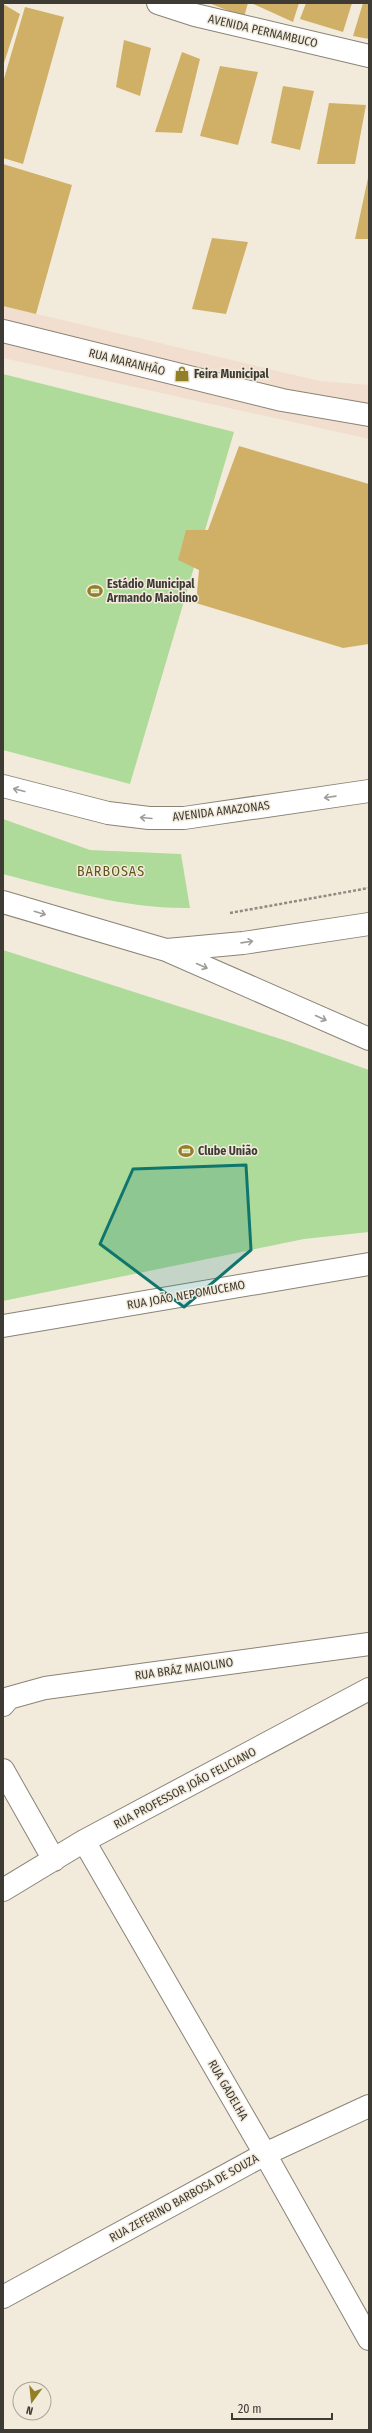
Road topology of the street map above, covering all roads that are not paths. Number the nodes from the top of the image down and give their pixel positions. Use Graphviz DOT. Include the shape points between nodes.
graph roads {
  1 [pos="158,3"];
  2 [pos="369,56"];
  3 [pos="3,332"];
  4 [pos="369,415"];
  5 [pos="3,786"];
  6 [pos="369,791"];
  7 [pos="3,902"];
  8 [pos="369,924"];
  9 [pos="166,950"];
  10 [pos="369,1039"];
  11 [pos="369,1264"];
  12 [pos="3,1326"];
  13 [pos="369,1644"];
  14 [pos="369,1689"];
  15 [pos="3,1705"];
  16 [pos="3,1770"];
  17 [pos="84,1842"];
  18 [pos="54,1860"];
  19 [pos="3,1890"];
  20 [pos="369,2106"];
  21 [pos="265,2154"];
  22 [pos="3,2297"];
  23 [pos="369,2339"];
  1 -- 2 [label="street, AVENIDA PERNAMBUCO" via="195,15"];
  3 -- 4 [label="street, RUA MARANHÃO" via="282,400"];
  6 -- 5 [label="street, AVENIDA AMAZONAS, one-way" via="184,818 149,818 108,813"];
  7 -- 9 [label="street, one-way"];
  9 -- 8 [label="street, one-way" via="242,943"];
  9 -- 10 [label="street, one-way"];
  11 -- 12 [label="street, RUA JOÃO NEPOMUCEMO"];
  13 -- 15 [label="street, RUA BRÁZ MAIOLINO" via="45,1688 9,1698"];
  14 -- 17 [label="street, RUA PROFESSOR JOÃO FELICIANO"];
  16 -- 18 [label="street"];
  17 -- 18 [label="street, RUA PROFESSOR JOÃO FELICIANO"];
  17 -- 21 [label="street, RUA GADELHA"];
  18 -- 19 [label="street, RUA PROFESSOR JOÃO FELICIANO"];
  20 -- 21 [label="street, RUA ZEFERINO BARBOSA DE SOUZA"];
  21 -- 22 [label="street, RUA ZEFERINO BARBOSA DE SOUZA"];
  21 -- 23 [label="street, RUA GADELHA"];
}
